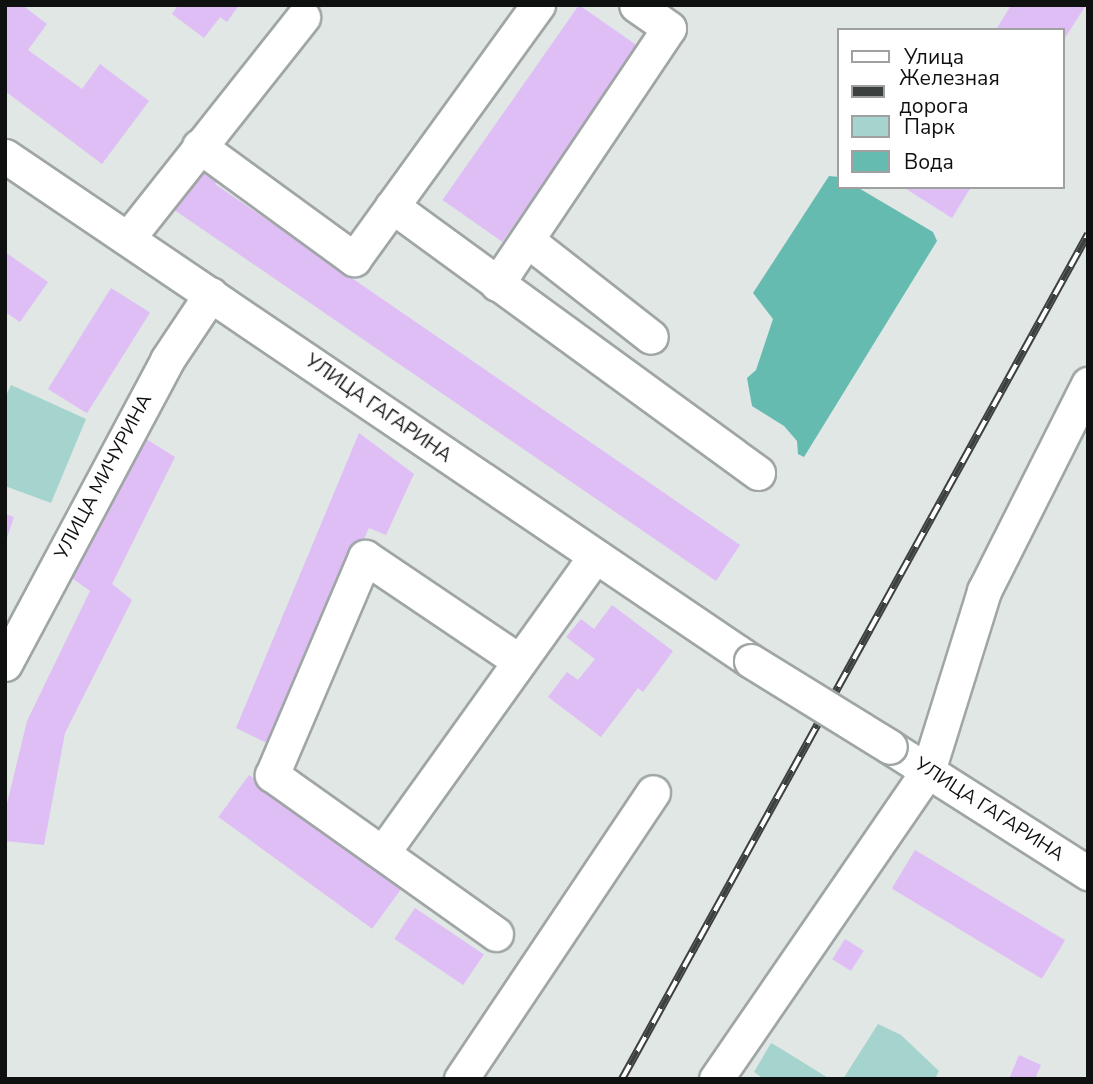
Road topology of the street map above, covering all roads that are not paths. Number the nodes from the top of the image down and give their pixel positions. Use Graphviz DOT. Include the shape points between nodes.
graph roads {
  1 [pos="538,5"];
  2 [pos="636,5"];
  3 [pos="303,17"];
  4 [pos="199,146"];
  5 [pos="5,156"];
  6 [pos="392,206"];
  7 [pos="128,238"];
  8 [pos="527,240"];
  9 [pos="497,284"];
  10 [pos="211,294"];
  11 [pos="651,337"];
  12 [pos="1088,383"];
  13 [pos="758,473"];
  14 [pos="594,558"];
  15 [pos="519,661"];
  16 [pos="5,664"];
  17 [pos="928,771"];
  18 [pos="653,792"];
  19 [pos="384,851"];
  20 [pos="1088,873"];
  21 [pos="496,934"];
  22 [pos="461,1079"];
  23 [pos="716,1079"];
  1 -- 6 [label="street"];
  2 -- 8 [label="street" via="669,28"];
  3 -- 4 [label="street"];
  4 -- 6 [label="street" via="354,259"];
  4 -- 7 [label="street"];
  5 -- 7 [label="street, УЛИЦА ГАГАРИНА"];
  6 -- 9 [label="street"];
  7 -- 10 [label="street, УЛИЦА ГАГАРИНА"];
  8 -- 9 [label="street"];
  8 -- 11 [label="street"];
  9 -- 13 [label="street"];
  10 -- 14 [label="street, УЛИЦА ГАГАРИНА"];
  10 -- 16 [label="street, УЛИЦА МИЧУРИНА" via="167,360"];
  12 -- 17 [label="street" via="984,591"];
  14 -- 15 [label="street"];
  14 -- 17 [label="street, УЛИЦА ГАГАРИНА, bridge"];
  15 -- 19 [label="street"];
  15 -- 19 [label="street" via="365,557 272,775"];
  17 -- 20 [label="street, УЛИЦА ГАГАРИНА"];
  17 -- 23 [label="street"];
  18 -- 22 [label="street"];
  19 -- 21 [label="street"];
}
